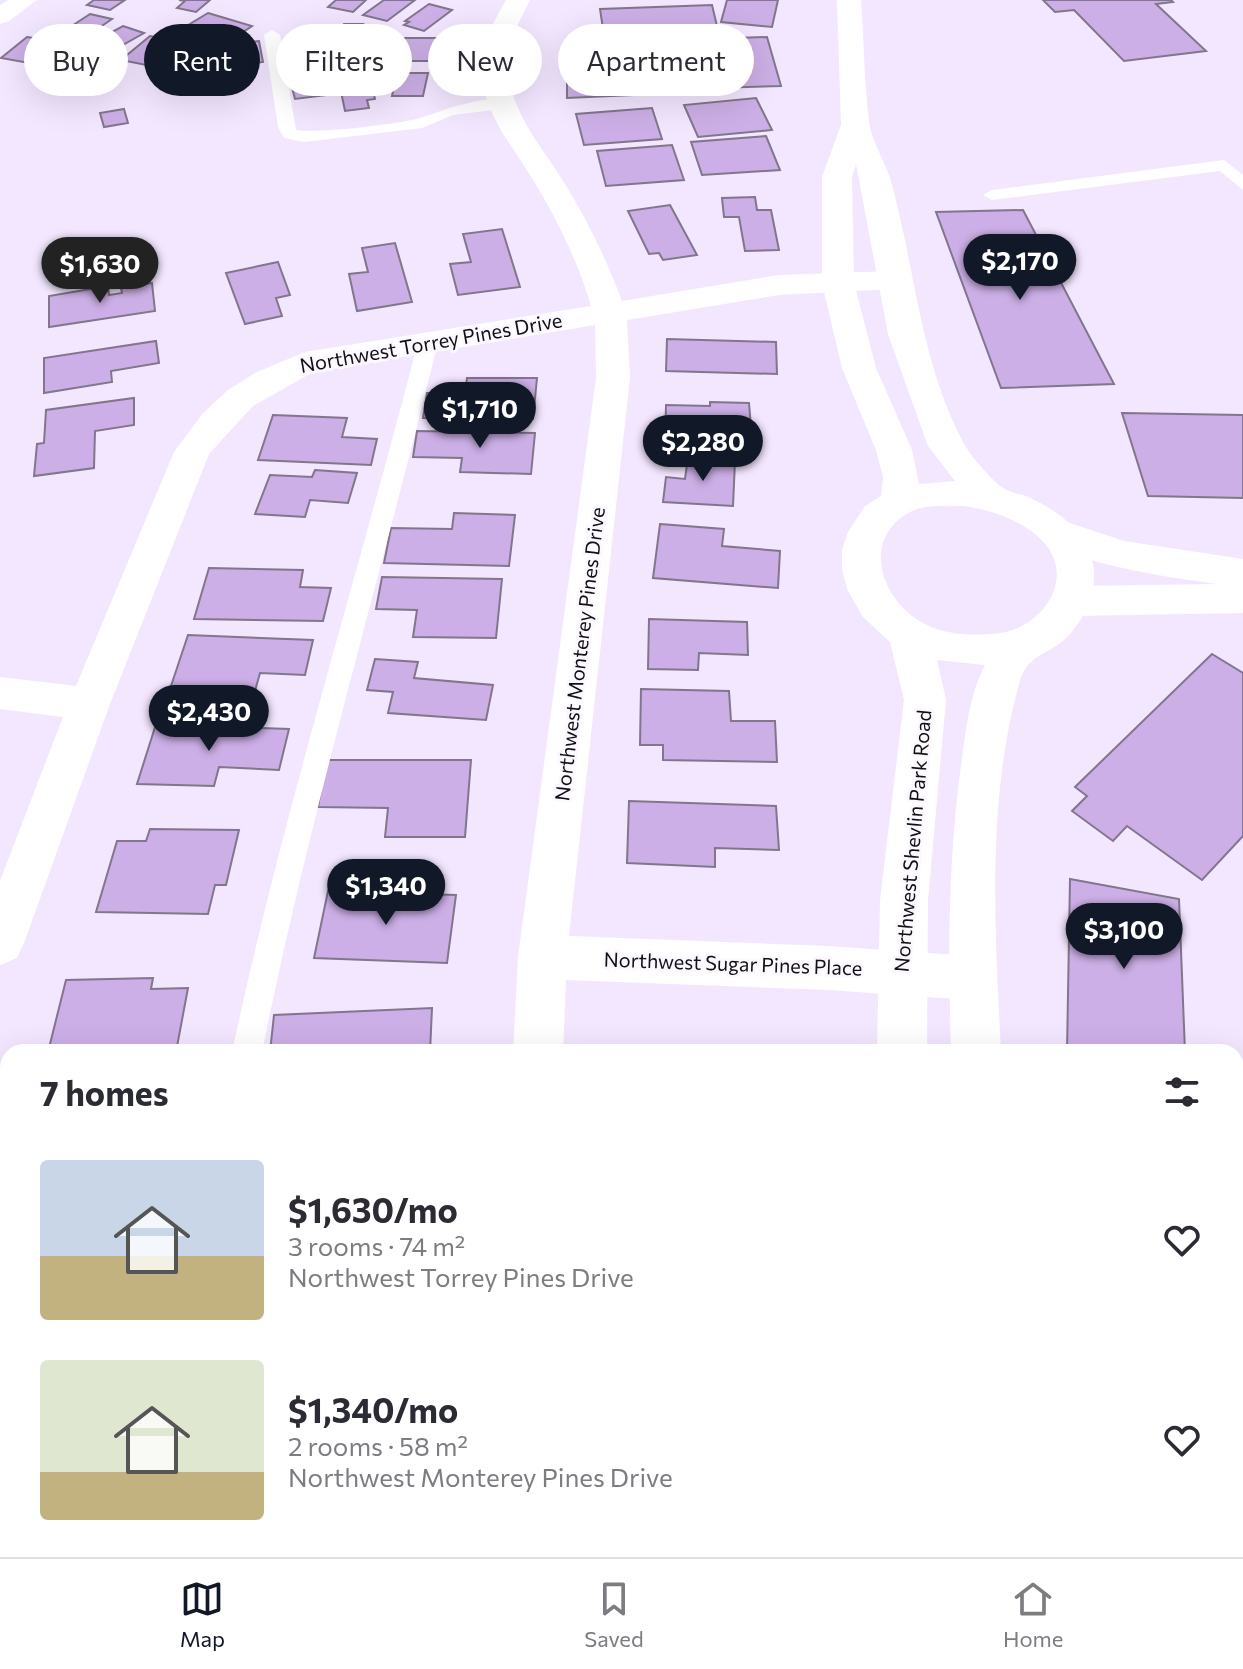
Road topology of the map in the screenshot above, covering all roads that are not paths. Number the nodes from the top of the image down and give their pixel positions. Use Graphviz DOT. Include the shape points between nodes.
graph roads {
  1 [pos="25,0"];
  2 [pos="518,0"];
  3 [pos="849,0"];
  4 [pos="0,16"];
  5 [pos="272,35"];
  6 [pos="501,104"];
  7 [pos="855,125"];
  8 [pos="1243,185"];
  9 [pos="992,195"];
  10 [pos="892,280"];
  11 [pos="838,283"];
  12 [pos="609,311"];
  13 [pos="428,342"];
  14 [pos="987,495"];
  15 [pos="899,502"];
  16 [pos="1055,531"];
  17 [pos="1243,573"];
  18 [pos="1243,598"];
  19 [pos="1072,601"];
  20 [pos="907,634"];
  21 [pos="1019,645"];
  22 [pos="0,693"];
  23 [pos="89,704"];
  24 [pos="0,943"];
  25 [pos="542,957"];
  26 [pos="901,972"];
  27 [pos="971,978"];
  28 [pos="249,1044"];
  29 [pos="538,1044"];
  30 [pos="902,1044"];
  31 [pos="975,1044"];
  1 -- 4 [label="street"];
  2 -- 6 [label="street, Northwest Monterey Pines Drive" via="499,40 495,63"];
  3 -- 7 [label="street"];
  5 -- 6 [label="lane" via="290,134 304,137 422,123 449,111"];
  6 -- 12 [label="street, Northwest Monterey Pines Drive" via="564,208"];
  7 -- 10 [label="street" via="875,177"];
  7 -- 11 [label="street" via="837,177"];
  8 -- 9 [label="lane" via="1224,165"];
  10 -- 11 [label="street, Northwest Torrey Pines Drive"];
  10 -- 14 [label="street" via="918,376 946,446"];
  11 -- 12 [label="street, Northwest Torrey Pines Drive" via="779,285"];
  11 -- 15 [label="street" via="859,368 898,464"];
  12 -- 13 [label="street, Northwest Torrey Pines Drive"];
  12 -- 25 [label="street, Northwest Monterey Pines Drive" via="613,378"];
  13 -- 23 [label="street, Northwest Torrey Pines Drive" via="305,363 264,380 213,419 192,452"];
  13 -- 28 [label="lane" via="277,907"];
  14 -- 15 [label="street" via="942,494"];
  14 -- 16 [label="street"];
  15 -- 20 [label="street" via="870,522 861,542 860,567 868,591"];
  16 -- 17 [label="street" via="1136,560"];
  16 -- 19 [label="street" via="1070,553 1076,577"];
  18 -- 19 [label="street"];
  19 -- 21 [label="street" via="1060,620"];
  20 -- 21 [label="street" via="979,650"];
  20 -- 26 [label="street, Northwest Shevlin Park Road" via="925,700"];
  21 -- 27 [label="street" via="1000,676 990,711 976,824"];
  22 -- 23 [label="street"];
  23 -- 24 [label="street, Northwest Torrey Pines Drive"];
  25 -- 26 [label="street, Northwest Sugar Pines Place"];
  25 -- 29 [label="street, Northwest Monterey Pines Drive"];
  26 -- 27 [label="street, Northwest Sugar Pines Place"];
  26 -- 30 [label="street, Northwest Shevlin Park Road"];
  27 -- 31 [label="street"];
}
